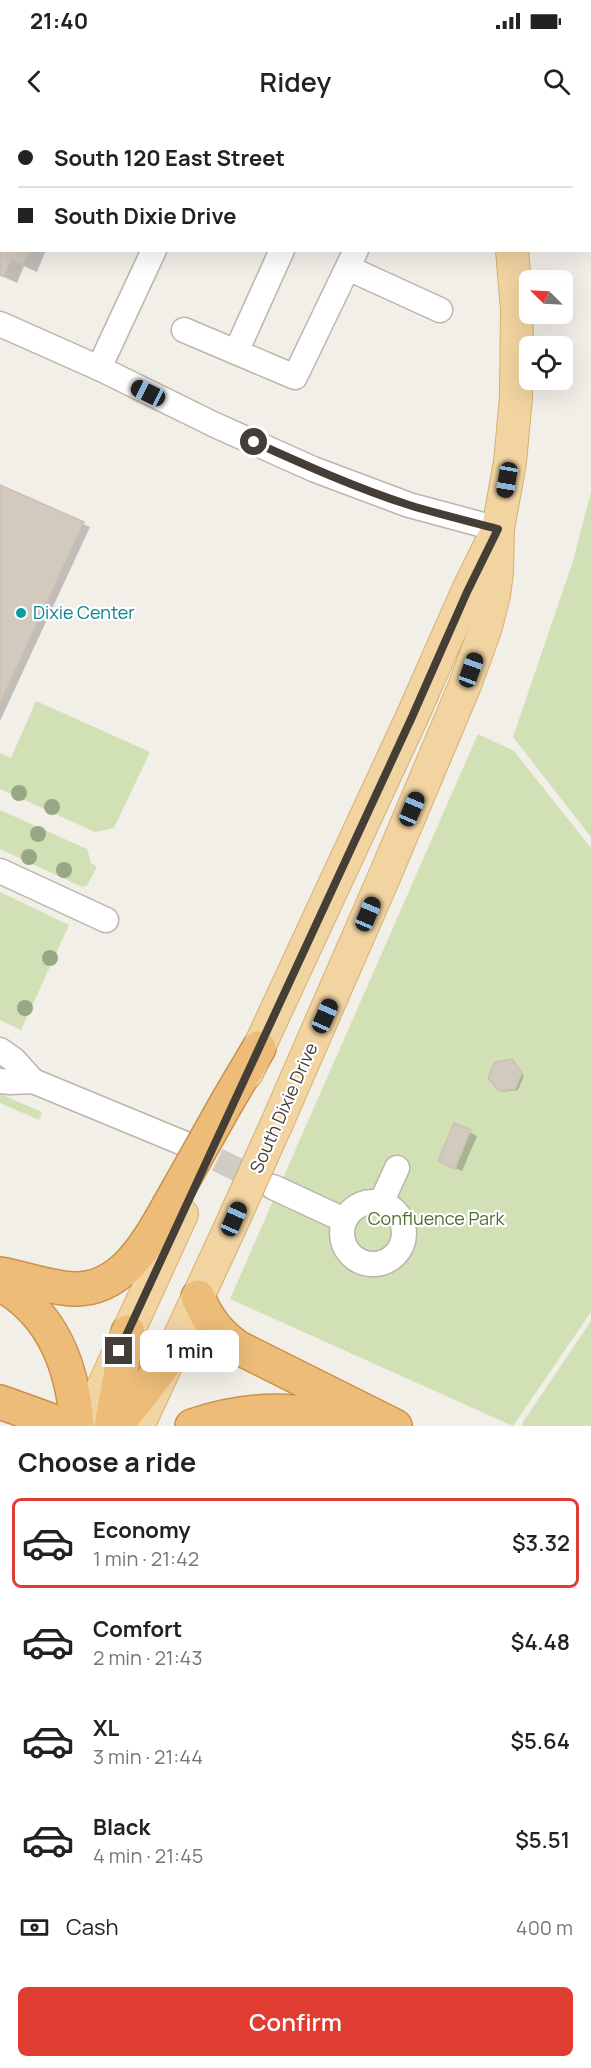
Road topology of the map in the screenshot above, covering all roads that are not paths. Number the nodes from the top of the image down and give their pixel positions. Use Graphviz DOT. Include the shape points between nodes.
graph roads {
  1 [pos="153,252"];
  2 [pos="281,252"];
  3 [pos="512,252"];
  4 [pos="352,259"];
  5 [pos="440,310"];
  6 [pos="0,324"];
  7 [pos="184,330"];
  8 [pos="236,352"];
  9 [pos="99,368"];
  10 [pos="498,529"];
  11 [pos="0,871"];
  12 [pos="106,920"];
  13 [pos="259,1047"];
  14 [pos="0,1050"];
  15 [pos="0,1081"];
  16 [pos="33,1081"];
  17 [pos="183,1143"];
  18 [pos="397,1168"];
  19 [pos="273,1187"];
  20 [pos="381,1203"];
  21 [pos="175,1211"];
  22 [pos="344,1220"];
  23 [pos="0,1274"];
  24 [pos="0,1284"];
  25 [pos="198,1297"];
  26 [pos="128,1332"];
  27 [pos="172,1353"];
  28 [pos="0,1402"];
  29 [pos="63,1423"];
  30 [pos="85,1426"];
  31 [pos="111,1426"];
  32 [pos="116,1426"];
  33 [pos="138,1426"];
  34 [pos="192,1426"];
  35 [pos="381,1426"];
  36 [pos="395,1426"];
  1 -- 9 [label="street"];
  2 -- 8 [label="street"];
  3 -- 10 [label="main road" via="518,374"];
  4 -- 5 [label="street"];
  4 -- 8 [label="street" via="295,377"];
  6 -- 9 [label="street"];
  7 -- 8 [label="street"];
  9 -- 10 [label="street" via="330,476 409,505"];
  10 -- 13 [label="main road"];
  10 -- 25 [label="main road, South Dixie Drive, bridge" via="494,595 480,645 339,983"];
  11 -- 12 [label="street"];
  13 -- 21 [label="highway, bridge"];
  14 -- 16 [label="street"];
  15 -- 16 [label="street"];
  16 -- 17 [label="street"];
  18 -- 20 [label="street"];
  19 -- 22 [label="street"];
  20 -- 22 [label="street" via="360,1204"];
  20 -- 22 [label="street" via="398,1213 404,1234 396,1254 387,1260 377,1264 356,1259 343,1241"];
  21 -- 23 [label="highway" via="134,1260 108,1282 65,1288"];
  21 -- 26 [label="main road"];
  24 -- 29 [label="highway" via="37,1313 61,1350 69,1376"];
  25 -- 27 [label="main road, South Dixie Drive"];
  25 -- 36 [label="highway" via="209,1322 237,1347"];
  26 -- 30 [label="main road"];
  26 -- 31 [label="highway"];
  27 -- 32 [label="highway"];
  27 -- 33 [label="main road, South Dixie Drive"];
  28 -- 29 [label="highway"];
  34 -- 35 [label="highway" via="230,1414 273,1410 323,1414"];
}
